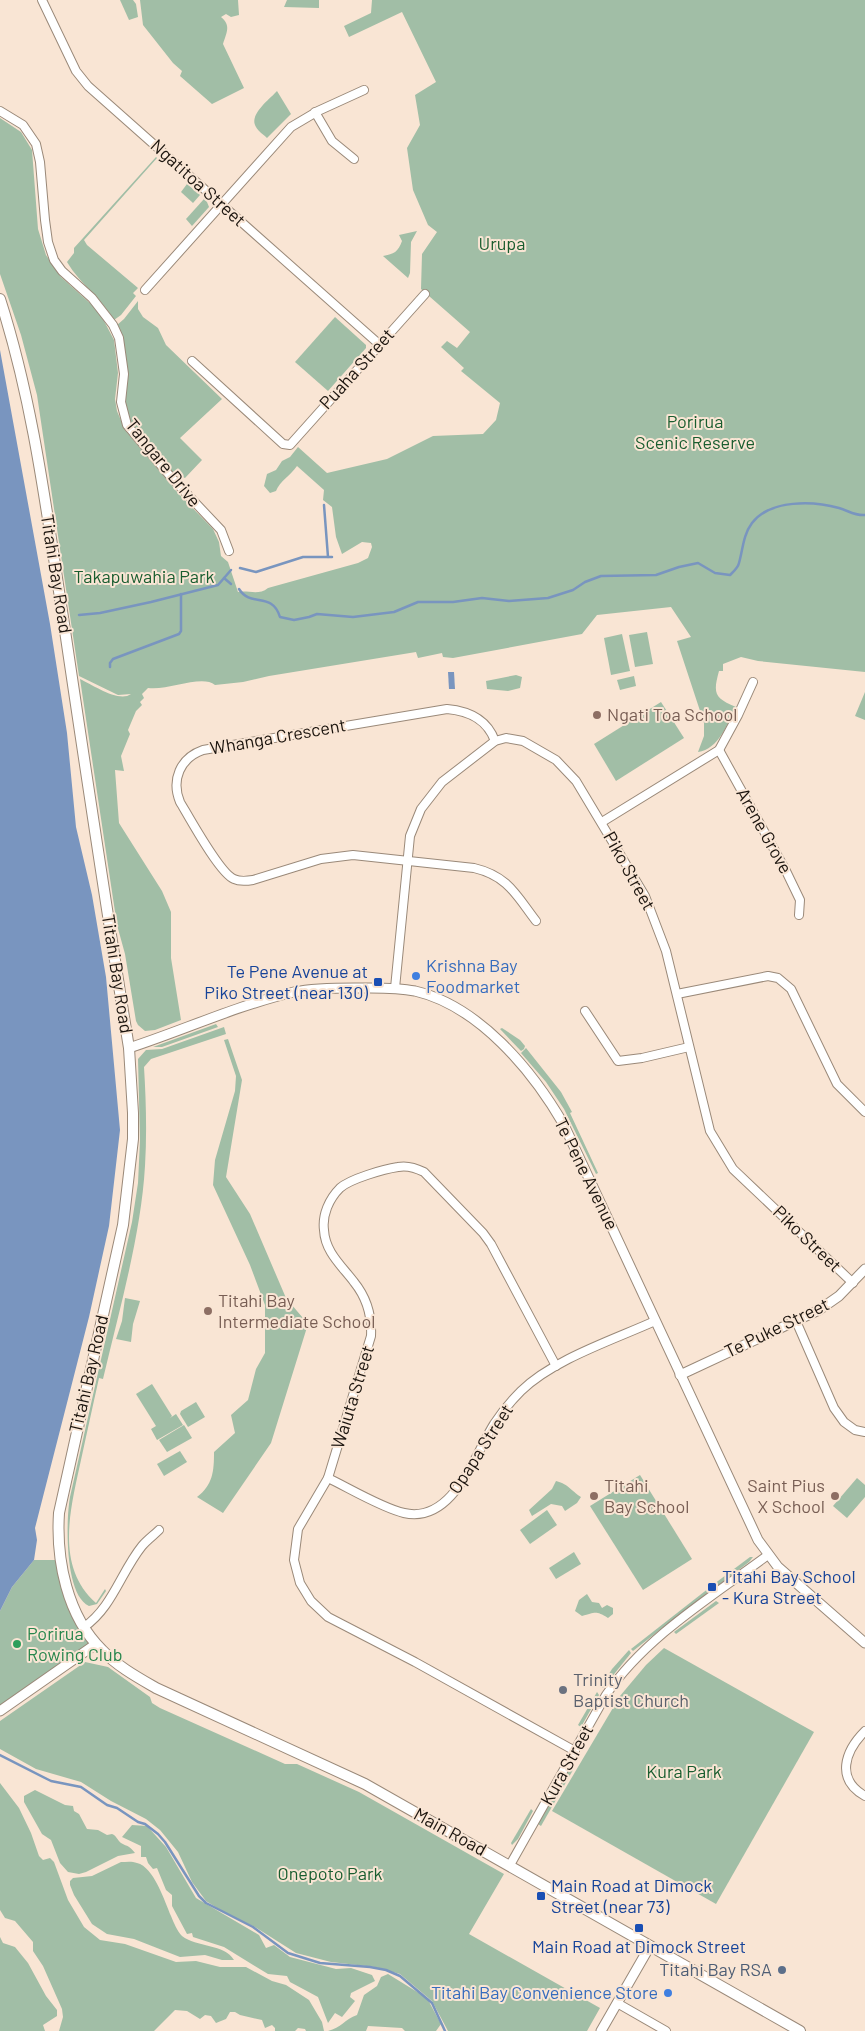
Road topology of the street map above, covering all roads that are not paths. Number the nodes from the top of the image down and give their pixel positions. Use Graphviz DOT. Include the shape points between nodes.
graph roads {
  1 [pos="42,0"];
  2 [pos="364,90"];
  3 [pos="0,110"];
  4 [pos="316,112"];
  5 [pos="354,159"];
  6 [pos="221,204"];
  7 [pos="145,290"];
  8 [pos="425,294"];
  9 [pos="0,299"];
  10 [pos="380,345"];
  11 [pos="192,361"];
  12 [pos="229,551"];
  13 [pos="753,682"];
  14 [pos="495,741"];
  15 [pos="719,750"];
  16 [pos="602,822"];
  17 [pos="408,861"];
  18 [pos="800,915"];
  19 [pos="536,921"];
  20 [pos="395,988"];
  21 [pos="676,994"];
  22 [pos="585,1011"];
  23 [pos="689,1046"];
  24 [pos="129,1048"];
  25 [pos="865,1112"];
  26 [pos="865,1269"];
  27 [pos="854,1283"];
  28 [pos="655,1321"];
  29 [pos="796,1321"];
  30 [pos="556,1366"];
  31 [pos="680,1375"];
  32 [pos="865,1432"];
  33 [pos="328,1478"];
  34 [pos="159,1530"];
  35 [pos="768,1554"];
  36 [pos="84,1627"];
  37 [pos="96,1644"];
  38 [pos="865,1644"];
  39 [pos="0,1712"];
  40 [pos="865,1731"];
  41 [pos="575,1751"];
  42 [pos="865,1796"];
  43 [pos="510,1865"];
  44 [pos="650,1946"];
  45 [pos="617,2003"];
  46 [pos="601,2031"];
  47 [pos="666,2031"];
  48 [pos="800,2031"];
  1 -- 6 [label="street, Ngatitoa Street" via="76,71 88,86"];
  2 -- 4 [label="street"];
  3 -- 12 [label="street, Tangare Drive" via="23,125 36,144 46,228 54,260 92,298 119,338 124,374 121,402 127,425 221,530"];
  4 -- 5 [label="street" via="332,141"];
  4 -- 6 [label="street" via="287,131"];
  6 -- 7 [label="street"];
  6 -- 10 [label="street, Ngatitoa Street"];
  8 -- 10 [label="street, Puaha Street"];
  9 -- 24 [label="main road, Titahi Bay Road" via="33,428"];
  10 -- 11 [label="street, Puaha Street" via="290,445 283,444"];
  13 -- 15 [label="street"];
  14 -- 16 [label="street, Piko Street" via="506,738 523,741 556,760 576,781"];
  14 -- 17 [label="street" via="452,774 430,796 410,836"];
  14 -- 17 [label="street, Whanga Crescent" via="492,731 482,720 461,710 447,709 203,750 191,755 179,770 176,785 180,802 223,870 234,879 254,880 332,857 353,855"];
  15 -- 16 [label="street"];
  15 -- 18 [label="street, Arene Grove" via="786,871 800,900"];
  16 -- 21 [label="street, Piko Street" via="651,909"];
  17 -- 19 [label="street, Whanga Crescent" via="490,872 509,886"];
  17 -- 20 [label="street"];
  20 -- 24 [label="street, Te Pene Avenue" via="296,992 263,1000"];
  20 -- 28 [label="street, Te Pene Avenue" via="433,997 462,1011 495,1037 536,1082 564,1125"];
  21 -- 23 [label="street, Piko Street"];
  21 -- 25 [label="street" via="752,978 778,978 791,989 837,1084"];
  22 -- 23 [label="street" via="618,1061"];
  23 -- 27 [label="street, Piko Street" via="710,1131 733,1168"];
  24 -- 36 [label="main road, Titahi Bay Road" via="134,1113 123,1225 59,1513 60,1560 72,1603"];
  26 -- 27 [label="street, Te Puke Street"];
  27 -- 29 [label="street, Te Puke Street" via="826,1306"];
  28 -- 30 [label="street, Opapa Street"];
  28 -- 31 [label="street, Te Pene Avenue"];
  29 -- 31 [label="street, Te Puke Street"];
  29 -- 32 [label="street" via="834,1408 844,1422"];
  30 -- 33 [label="street, Opapa Street" via="530,1383 503,1411 458,1488 444,1504 434,1509 418,1514 403,1513"];
  30 -- 33 [label="street, Waiuta Street" via="491,1244 433,1179 417,1168 398,1167 353,1181 341,1188 330,1202 323,1220 324,1234 330,1252 364,1298 372,1324 371,1336"];
  31 -- 35 [label="street, Te Pene Avenue" via="749,1524"];
  33 -- 41 [label="street, Waiuta Street" via="302,1519 294,1548 296,1572 311,1601 328,1617"];
  34 -- 36 [label="street" via="142,1546 102,1608"];
  35 -- 38 [label="street, Te Pene Avenue" via="778,1567"];
  35 -- 41 [label="street, Kura Street" via="636,1657 606,1695"];
  36 -- 37 [label="main road, Titahi Bay Road"];
  37 -- 39 [label="street"];
  37 -- 43 [label="main road, Main Road" via="126,1670 156,1688 365,1784"];
  40 -- 42 [label="street" via="853,1744 846,1760 851,1783"];
  41 -- 43 [label="street, Kura Street"];
  43 -- 44 [label="main road, Main Road"];
  44 -- 45 [label="street"];
  44 -- 48 [label="main road, Main Road"];
  45 -- 46 [label="street"];
  45 -- 47 [label="street"];
}
